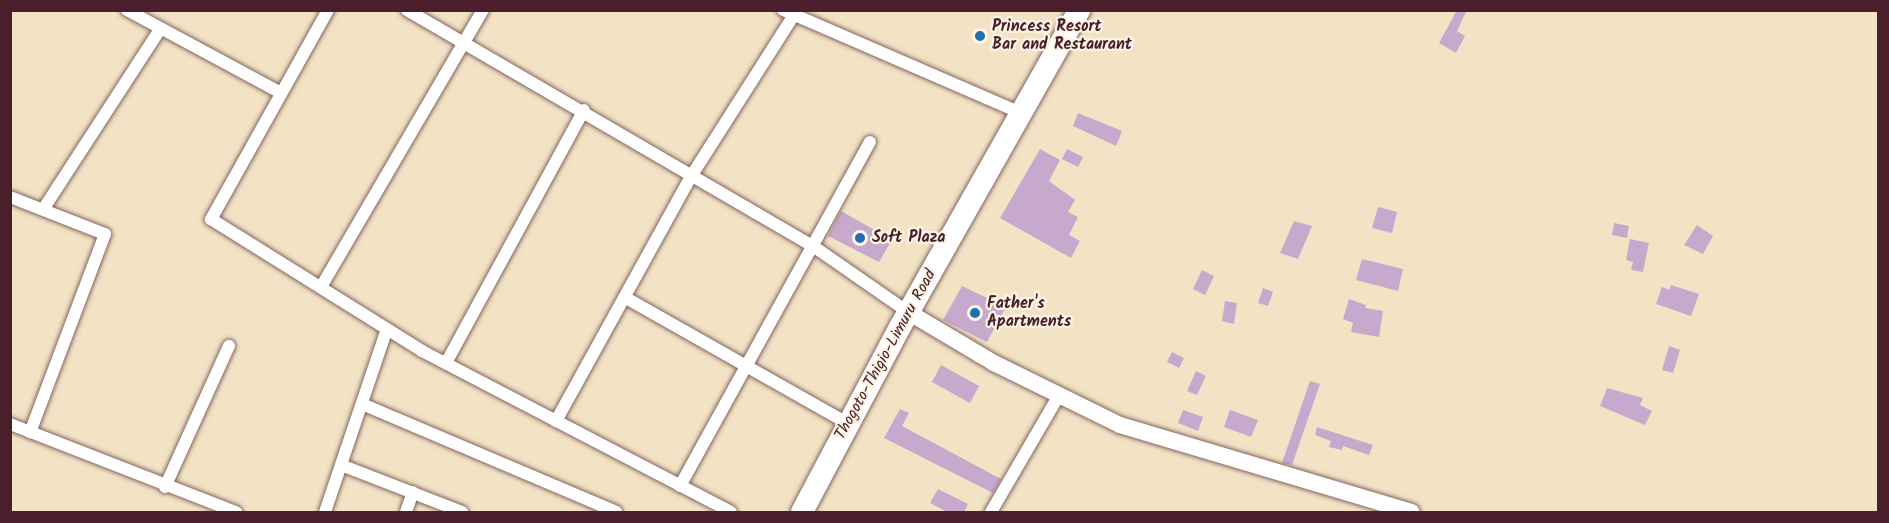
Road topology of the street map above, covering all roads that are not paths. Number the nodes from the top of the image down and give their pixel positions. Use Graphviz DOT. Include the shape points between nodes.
graph roads {
  1 [pos="127,10"];
  2 [pos="328,10"];
  3 [pos="407,10"];
  4 [pos="483,10"];
  5 [pos="1079,10"];
  6 [pos="788,13"];
  7 [pos="159,31"];
  8 [pos="463,42"];
  9 [pos="281,93"];
  10 [pos="584,110"];
  11 [pos="1023,114"];
  12 [pos="870,142"];
  13 [pos="692,175"];
  14 [pos="10,197"];
  15 [pos="45,208"];
  16 [pos="813,246"];
  17 [pos="321,287"];
  18 [pos="626,298"];
  19 [pos="908,312"];
  20 [pos="387,329"];
  21 [pos="229,346"];
  22 [pos="446,363"];
  23 [pos="747,364"];
  24 [pos="1059,395"];
  25 [pos="362,404"];
  26 [pos="556,421"];
  27 [pos="10,424"];
  28 [pos="849,424"];
  29 [pos="30,432"];
  30 [pos="341,465"];
  31 [pos="680,486"];
  32 [pos="165,487"];
  33 [pos="413,492"];
  34 [pos="236,513"];
  35 [pos="325,513"];
  36 [pos="406,513"];
  37 [pos="462,513"];
  38 [pos="616,513"];
  39 [pos="731,513"];
  40 [pos="802,513"];
  41 [pos="991,513"];
  42 [pos="1411,513"];
  1 -- 7 [label="street"];
  2 -- 9 [label="street"];
  3 -- 8 [label="street"];
  4 -- 8 [label="street"];
  5 -- 11 [label="highway, Thogoto-Thigio-Limuru Road"];
  6 -- 11 [label="street"];
  6 -- 13 [label="street"];
  7 -- 9 [label="street"];
  7 -- 15 [label="street"];
  8 -- 10 [label="street"];
  8 -- 17 [label="street"];
  9 -- 17 [label="street" via="211,219"];
  10 -- 13 [label="street"];
  10 -- 22 [label="street"];
  11 -- 19 [label="highway, Thogoto-Thigio-Limuru Road"];
  12 -- 16 [label="street"];
  13 -- 16 [label="street"];
  13 -- 18 [label="street"];
  14 -- 15 [label="street"];
  15 -- 29 [label="street" via="105,234"];
  16 -- 19 [label="street"];
  16 -- 23 [label="street"];
  17 -- 20 [label="street"];
  18 -- 23 [label="street"];
  18 -- 26 [label="street"];
  19 -- 24 [label="street" via="994,363"];
  19 -- 28 [label="highway, Thogoto-Thigio-Limuru Road"];
  20 -- 22 [label="street"];
  20 -- 25 [label="street"];
  21 -- 32 [label="street"];
  22 -- 26 [label="street"];
  23 -- 28 [label="street"];
  23 -- 31 [label="street"];
  24 -- 41 [label="street"];
  24 -- 42 [label="street" via="1152,437"];
  25 -- 30 [label="street"];
  25 -- 38 [label="street"];
  26 -- 31 [label="street"];
  27 -- 29 [label="street"];
  28 -- 40 [label="highway, Thogoto-Thigio-Limuru Road"];
  29 -- 32 [label="street"];
  30 -- 33 [label="street"];
  30 -- 35 [label="street"];
  31 -- 39 [label="street"];
  32 -- 34 [label="street"];
  33 -- 36 [label="street"];
  33 -- 37 [label="street"];
}
